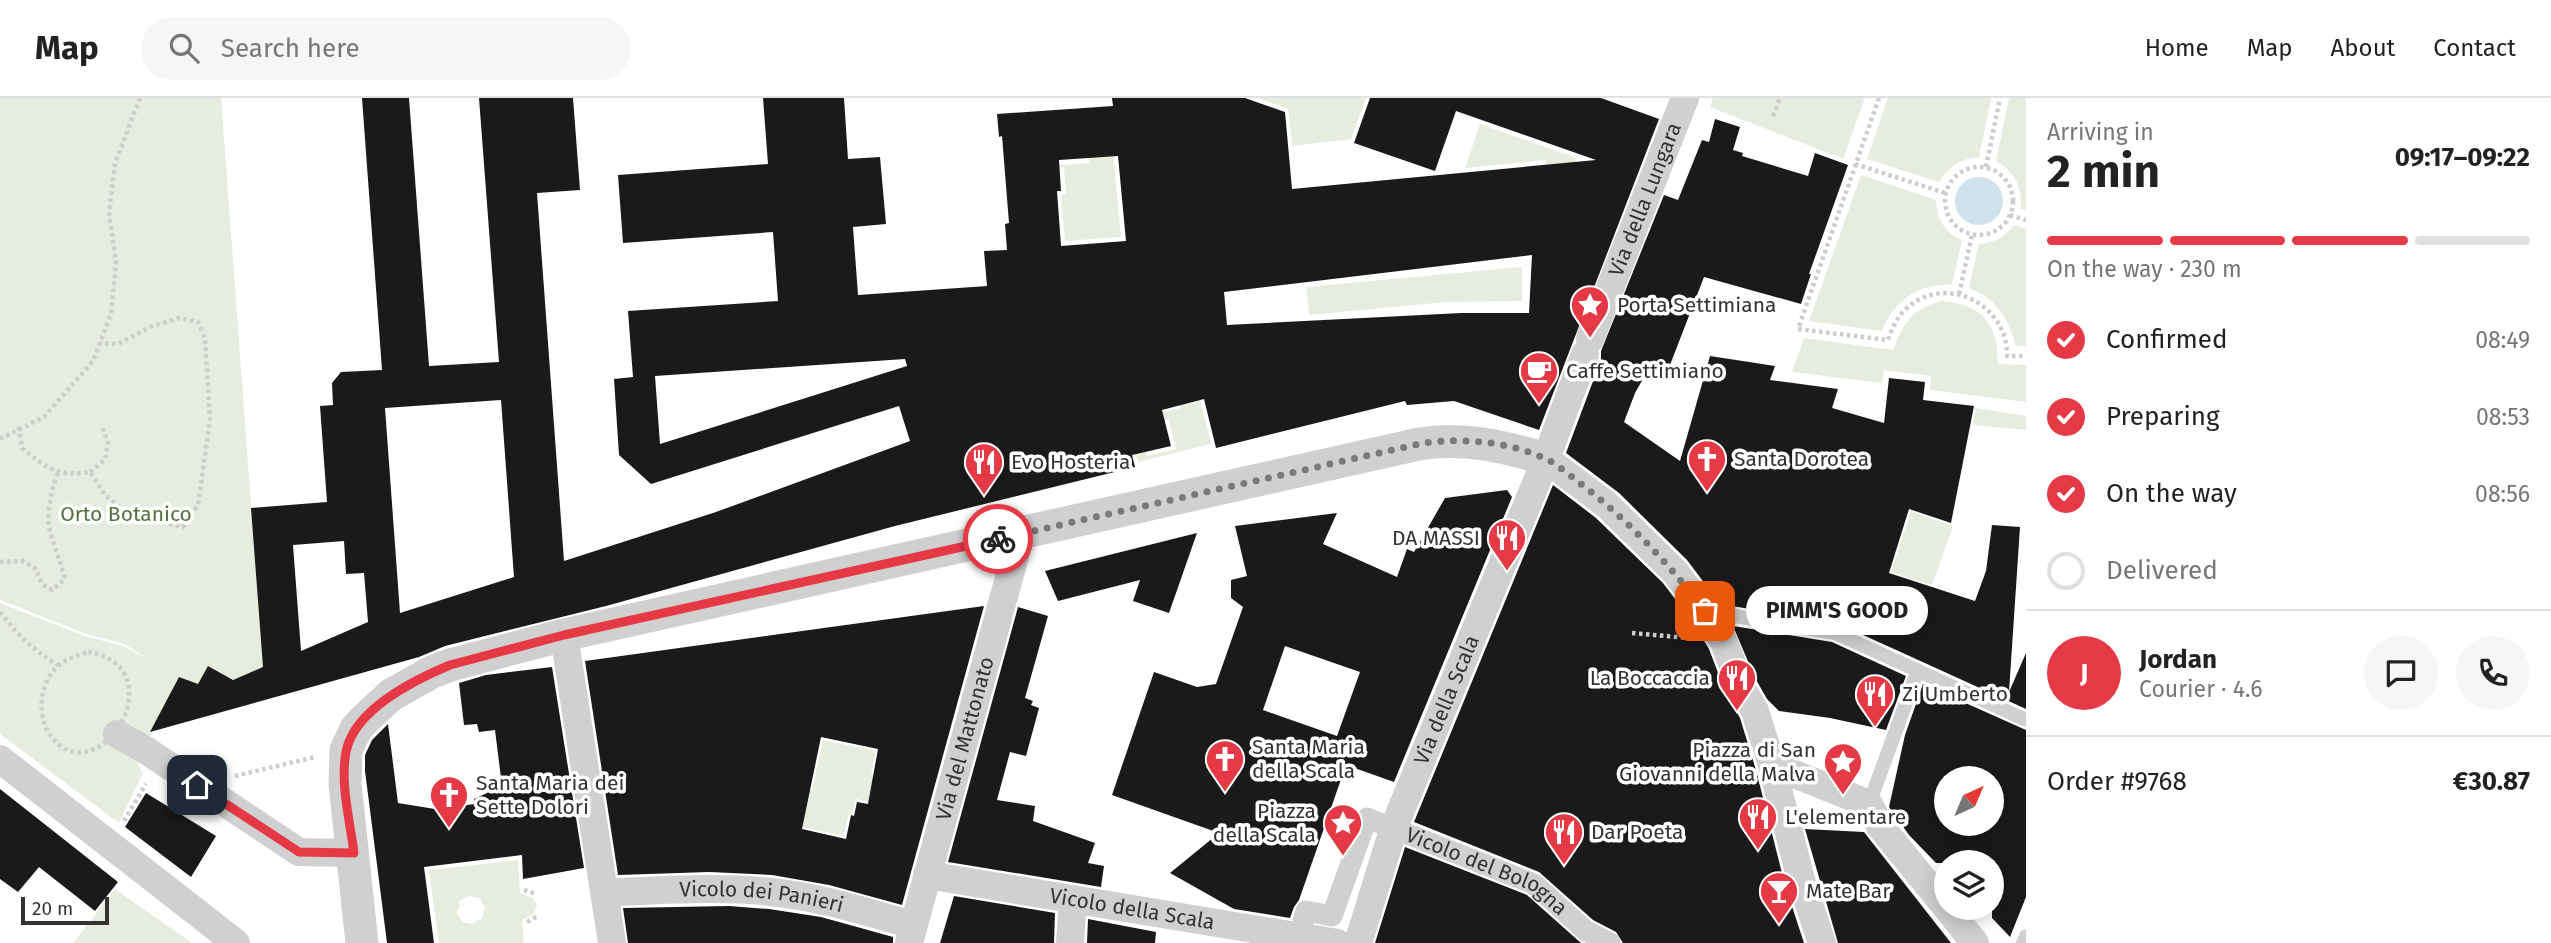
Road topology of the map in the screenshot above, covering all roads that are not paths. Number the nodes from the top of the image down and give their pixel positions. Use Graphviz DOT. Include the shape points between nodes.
graph roads {
  1 [pos="1685,98"];
  2 [pos="1546,459"];
  3 [pos="1021,534"];
  4 [pos="1705,611"];
  5 [pos="564,635"];
  6 [pos="1918,670"];
  7 [pos="2026,720"];
  8 [pos="117,734"];
  9 [pos="0,759"];
  10 [pos="1772,765"];
  11 [pos="1875,815"];
  12 [pos="1394,827"];
  13 [pos="354,853"];
  14 [pos="927,875"];
  15 [pos="604,892"];
  16 [pos="1934,892"];
  17 [pos="1073,899"];
  18 [pos="1956,920"];
  19 [pos="911,934"];
  20 [pos="2026,936"];
  21 [pos="1300,937"];
  22 [pos="236,943"];
  23 [pos="362,943"];
  24 [pos="612,943"];
  25 [pos="1070,943"];
  26 [pos="1338,943"];
  27 [pos="1358,943"];
  28 [pos="1610,943"];
  29 [pos="1822,943"];
  30 [pos="1975,943"];
  31 [pos="2023,943"];
  1 -- 2 [label="street, Via della Lungara"];
  2 -- 3 [label="street" via="1487,443 1434,442"];
  2 -- 4 [label="street" via="1607,505 1675,572"];
  2 -- 12 [label="street, Via della Scala"];
  3 -- 5 [label="street"];
  3 -- 14 [label="street, Via del Mattonato"];
  4 -- 6 [label="lane" via="1835,633"];
  4 -- 10 [label="street" via="1755,712"];
  5 -- 13 [label="street" via="450,665 410,683 364,720 346,750 345,784"];
  5 -- 15 [label="street"];
  6 -- 7 [label="lane"];
  6 -- 11 [label="lane"];
  8 -- 13 [label="street" via="299,852"];
  9 -- 22 [label="street"];
  10 -- 11 [label="street"];
  10 -- 29 [label="street"];
  11 -- 16 [label="street"];
  12 -- 21 [label="street" via="1367,818 1332,916 1306,911"];
  12 -- 27 [label="street, Via della Scala"];
  12 -- 28 [label="street, Vicolo del Bologna" via="1534,884 1586,931"];
  13 -- 23 [label="street"];
  14 -- 17 [label="street, Vicolo della Scala"];
  14 -- 19 [label="street, Via del Mattonato"];
  15 -- 19 [label="street, Vicolo dei Panieri" via="770,892 818,899"];
  15 -- 24 [label="street"];
  17 -- 21 [label="street, Vicolo della Scala"];
  17 -- 25 [label="street"];
  18 -- 30 [label="street"];
  20 -- 31 [label="lane"];
  21 -- 26 [label="street, Vicolo della Scala"];
}
